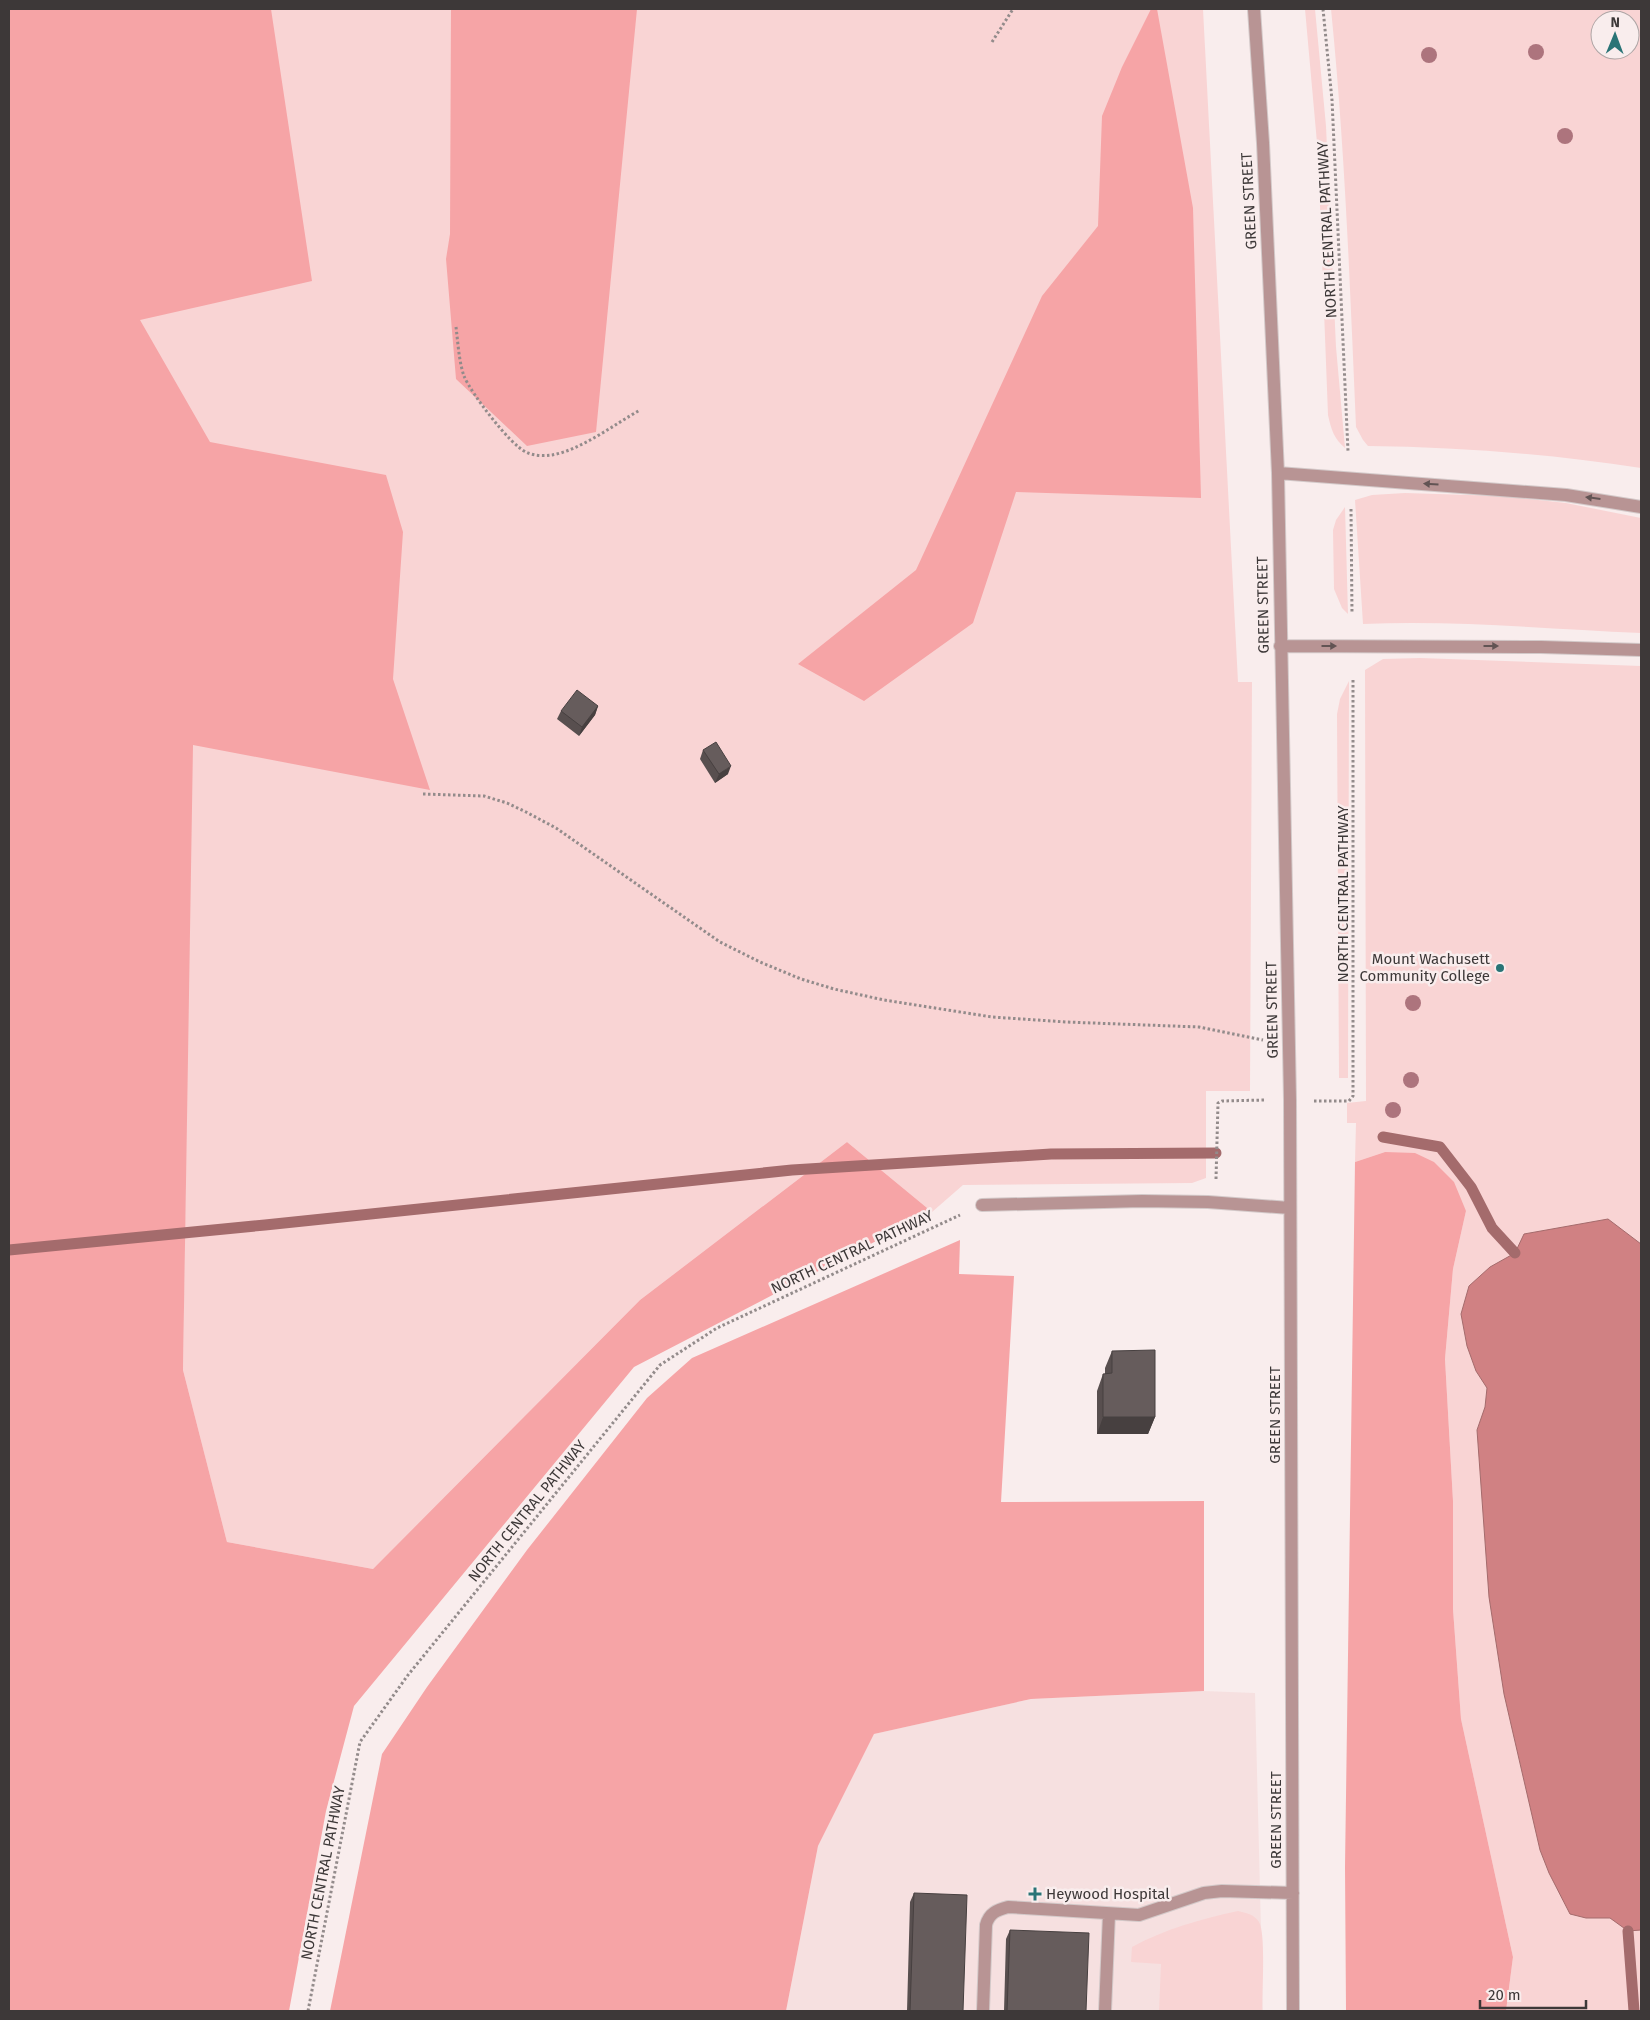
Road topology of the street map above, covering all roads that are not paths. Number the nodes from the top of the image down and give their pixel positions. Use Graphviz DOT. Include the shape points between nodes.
graph roads {
  1 [pos="1254,9"];
  2 [pos="1278,473"];
  3 [pos="1641,507"];
  4 [pos="1280,646"];
  5 [pos="1641,650"];
  6 [pos="982,1205"];
  7 [pos="1290,1208"];
  8 [pos="1293,1893"];
  9 [pos="1109,1914"];
  10 [pos="983,2011"];
  11 [pos="1105,2011"];
  12 [pos="1293,2011"];
  1 -- 2 [label="street, GREEN STREET"];
  3 -- 2 [label="street, one-way" via="1566,495"];
  2 -- 4 [label="street, GREEN STREET"];
  4 -- 5 [label="street, one-way"];
  4 -- 7 [label="street, GREEN STREET"];
  6 -- 7 [label="street" via="1142,1201"];
  7 -- 8 [label="street, GREEN STREET"];
  8 -- 9 [label="street" via="1204,1893 1139,1915"];
  8 -- 12 [label="street, GREEN STREET"];
  9 -- 10 [label="street" via="1008,1906 996,1910 988,1917 986,1925"];
  9 -- 11 [label="street"];
}
